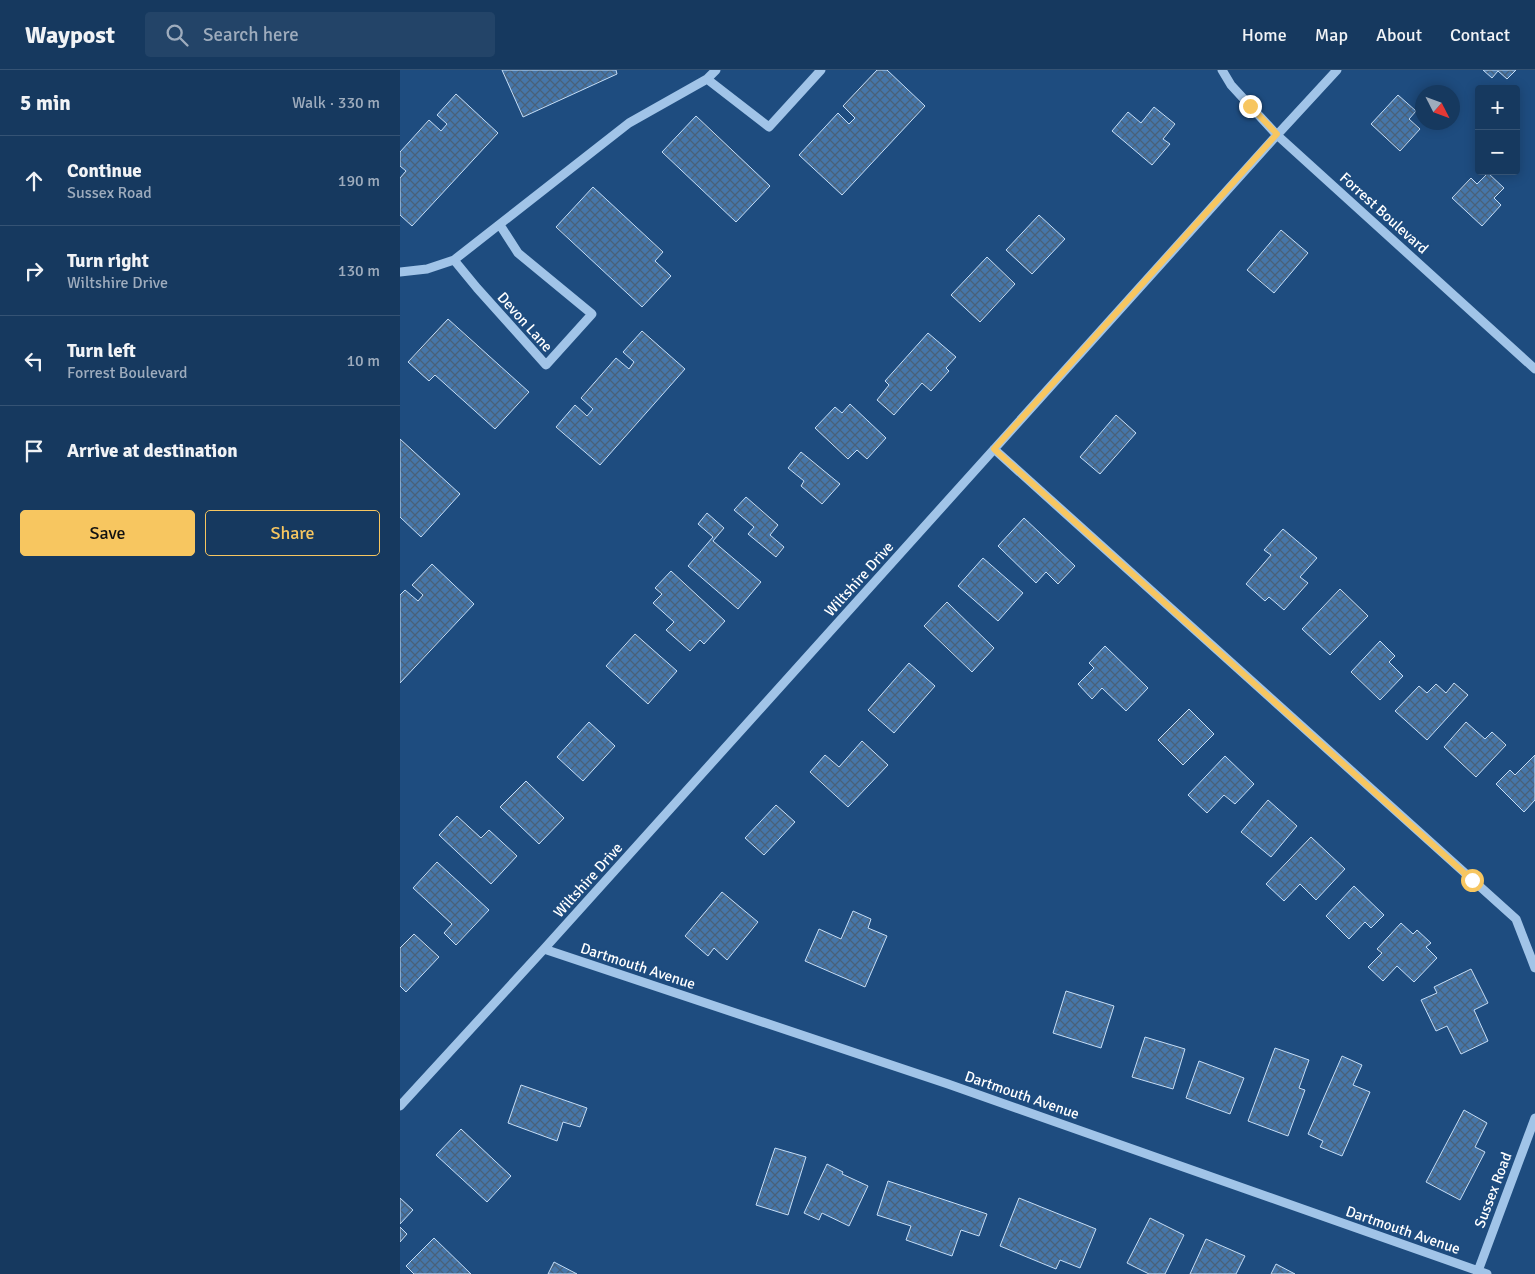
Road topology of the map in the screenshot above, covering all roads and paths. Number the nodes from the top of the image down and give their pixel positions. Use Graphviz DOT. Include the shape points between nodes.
graph roads {
  1 [pos="716,70"];
  2 [pos="821,70"];
  3 [pos="1222,70"];
  4 [pos="1337,70"];
  5 [pos="707,80"];
  6 [pos="1277,134"];
  7 [pos="500,224"];
  8 [pos="454,260"];
  9 [pos="400,272"];
  10 [pos="1535,369"];
  11 [pos="994,449"];
  12 [pos="544,949"];
  13 [pos="1535,968"];
  14 [pos="400,1106"];
  15 [pos="1535,1118"];
  16 [pos="1483,1272"];
  1 -- 5 [label="street"];
  2 -- 5 [label="street" via="769,127"];
  3 -- 6 [label="street, Forrest Boulevard" via="1231,85"];
  4 -- 6 [label="street, Wiltshire Drive"];
  5 -- 7 [label="street" via="629,123"];
  6 -- 10 [label="street, Forrest Boulevard"];
  6 -- 11 [label="street, Wiltshire Drive"];
  7 -- 8 [label="street"];
  7 -- 8 [label="street, Devon Lane" via="518,253 592,314 546,365"];
  8 -- 9 [label="street" via="427,269"];
  11 -- 12 [label="street, Wiltshire Drive"];
  11 -- 13 [label="street" via="1516,919"];
  12 -- 14 [label="street, Wiltshire Drive"];
  12 -- 16 [label="street, Dartmouth Avenue" via="948,1084"];
  15 -- 16 [label="street, Sussex Road"];
}
